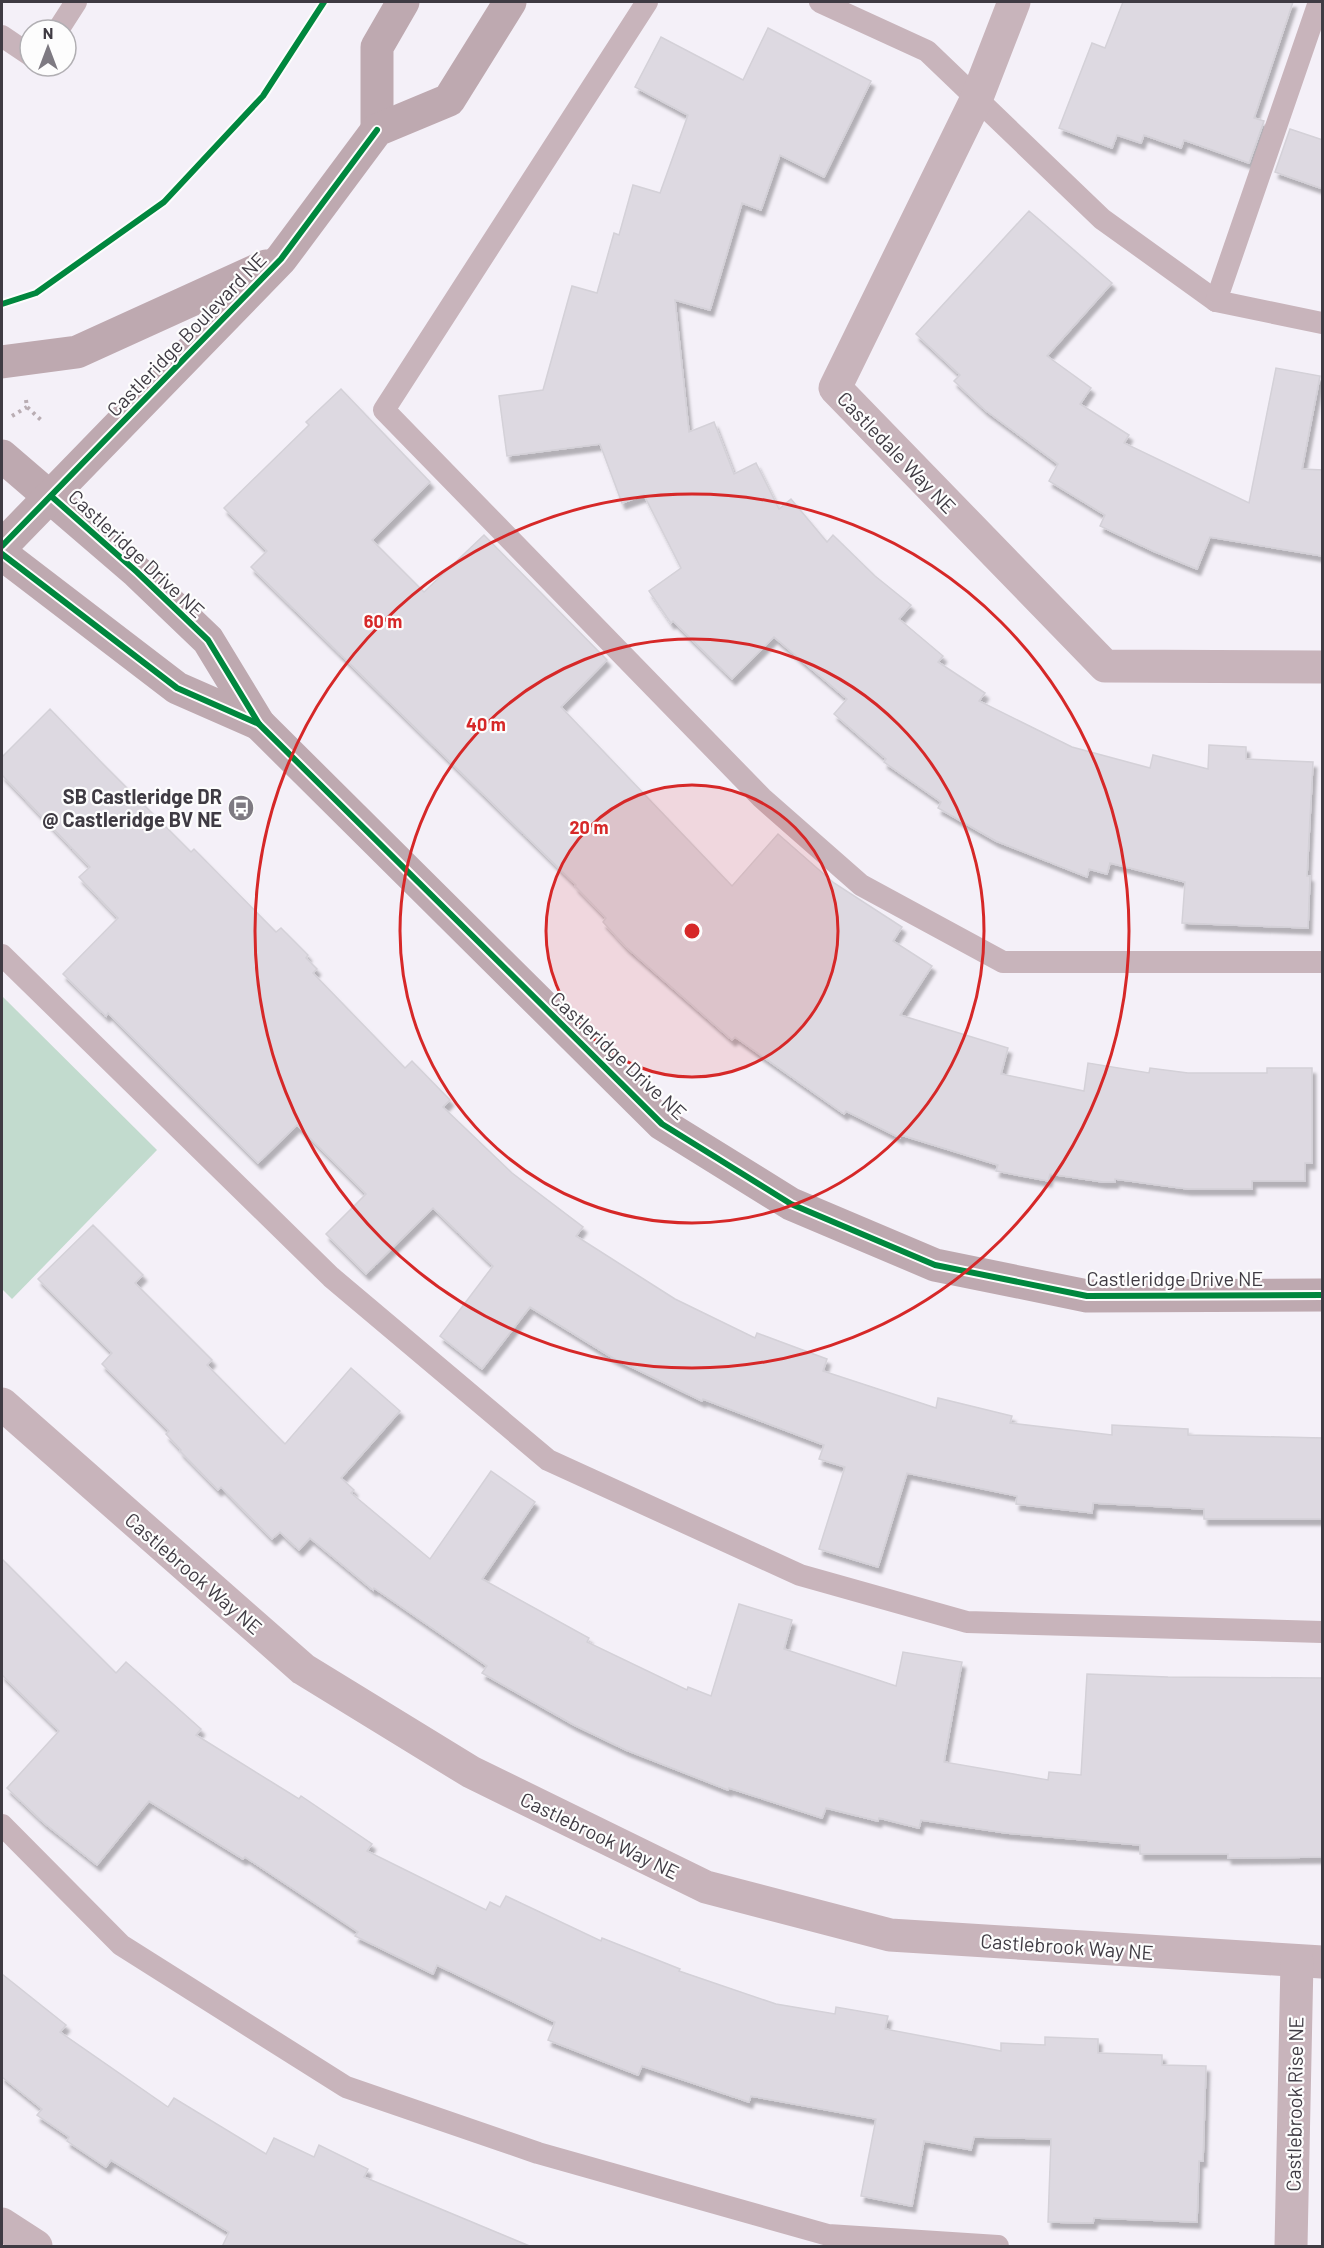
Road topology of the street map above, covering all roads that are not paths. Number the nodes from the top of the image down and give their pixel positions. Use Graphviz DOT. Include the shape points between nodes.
graph roads {
  1 [pos="76,2"];
  2 [pos="403,2"];
  3 [pos="510,2"];
  4 [pos="647,2"];
  5 [pos="820,2"];
  6 [pos="1014,2"];
  7 [pos="1319,2"];
  8 [pos="66,18"];
  9 [pos="2,36"];
  10 [pos="18,47"];
  11 [pos="976,100"];
  12 [pos="377,130"];
  13 [pos="281,259"];
  14 [pos="1216,301"];
  15 [pos="1323,323"];
  16 [pos="2,362"];
  17 [pos="2,456"];
  18 [pos="51,496"];
  19 [pos="2,546"];
  20 [pos="2,554"];
  21 [pos="1323,667"];
  22 [pos="259,724"];
  23 [pos="2,955"];
  24 [pos="1323,962"];
  25 [pos="1323,1295"];
  26 [pos="2,1404"];
  27 [pos="1323,1632"];
  28 [pos="2,1825"];
  29 [pos="1310,1962"];
  30 [pos="2,2224"];
  31 [pos="36,2247"];
  32 [pos="998,2247"];
  33 [pos="1291,2247"];
  1 -- 8 [label="lane"];
  2 -- 12 [label="street" via="377,47"];
  3 -- 12 [label="street" via="449,100"];
  4 -- 24 [label="lane" via="384,410 762,798 861,885 1003,962"];
  5 -- 11 [label="lane" via="927,51"];
  6 -- 11 [label="street, Castledale Way NE"];
  7 -- 14 [label="lane"];
  9 -- 10 [label="lane"];
  11 -- 14 [label="lane" via="1102,219"];
  11 -- 21 [label="street, Castledale Way NE" via="835,388 1105,666"];
  12 -- 13 [label="street, Castleridge Boulevard NE"];
  13 -- 16 [label="street" via="77,352"];
  13 -- 18 [label="street, Castleridge Boulevard NE"];
  14 -- 15 [label="lane"];
  17 -- 18 [label="street, Castleridge Drive NE"];
  18 -- 19 [label="street, Castleridge Boulevard NE"];
  18 -- 22 [label="street, Castleridge Drive NE" via="208,640"];
  20 -- 22 [label="street, Castleridge Drive NE" via="177,688"];
  22 -- 25 [label="street, Castleridge Drive NE" via="662,1124 791,1204 935,1265 1087,1296"];
  23 -- 27 [label="lane" via="331,1277 548,1460 801,1575 967,1622"];
  26 -- 29 [label="street, Castlebrook Way NE" via="303,1669 471,1772 706,1887 890,1935"];
  28 -- 32 [label="lane" via="121,1945 346,2087 538,2153 828,2235"];
  29 -- 33 [label="street, Castlebrook Rise NE"];
  30 -- 31 [label="street"];
}
